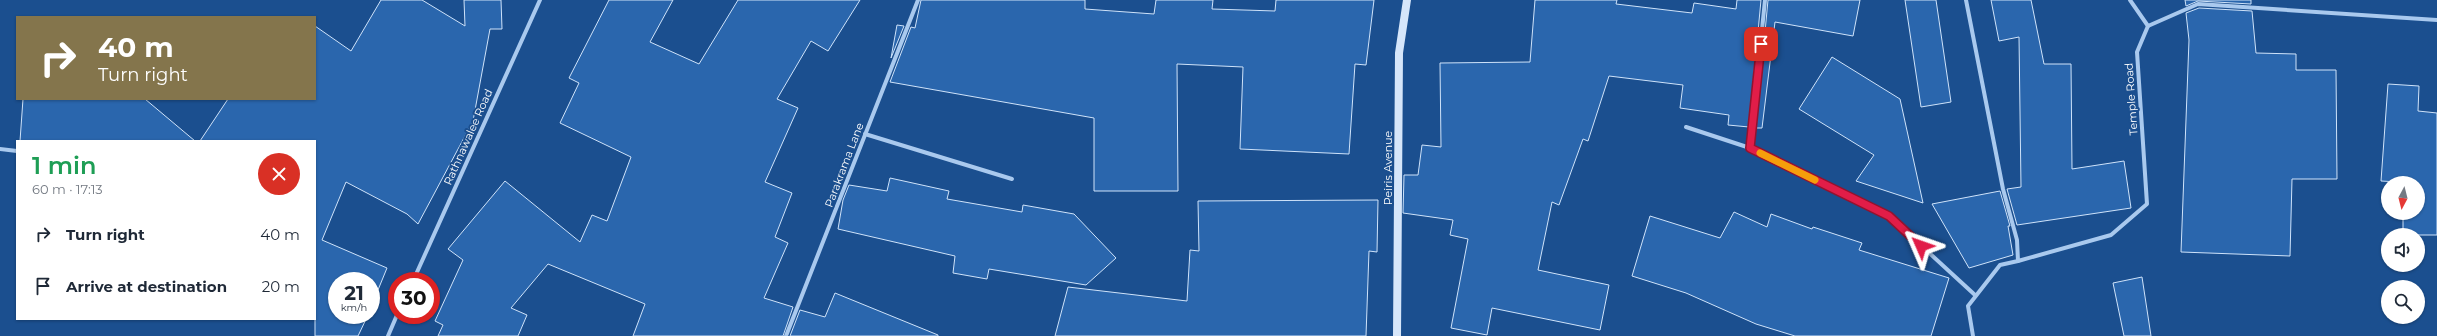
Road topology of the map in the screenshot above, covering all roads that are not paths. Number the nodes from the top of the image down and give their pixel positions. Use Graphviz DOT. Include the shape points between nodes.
graph roads {
  1 [pos="540,0"];
  2 [pos="918,0"];
  3 [pos="1407,0"];
  4 [pos="1765,0"];
  5 [pos="1966,0"];
  6 [pos="2130,0"];
  7 [pos="2437,20"];
  8 [pos="2148,26"];
  9 [pos="1686,127"];
  10 [pos="865,134"];
  11 [pos="1750,148"];
  12 [pos="0,149"];
  13 [pos="16,151"];
  14 [pos="1012,179"];
  15 [pos="2018,261"];
  16 [pos="417,272"];
  17 [pos="1975,295"];
  18 [pos="393,324"];
  19 [pos="388,336"];
  20 [pos="786,336"];
  21 [pos="1397,336"];
  22 [pos="1973,336"];
  1 -- 16 [label="street, Rathnawalee Road"];
  2 -- 10 [label="street, Parakrama Lane"];
  3 -- 21 [label="street, Peiris Avenue" via="1400,53"];
  4 -- 11 [label="street"];
  5 -- 15 [label="street" via="2003,188 2017,240"];
  6 -- 8 [label="street"];
  7 -- 8 [label="street" via="2198,4"];
  8 -- 15 [label="street, Temple Road" via="2137,52 2147,204 2111,235"];
  9 -- 11 [label="street"];
  10 -- 14 [label="street"];
  10 -- 20 [label="street, Parakrama Lane"];
  11 -- 17 [label="street" via="1889,216"];
  12 -- 13 [label="street"];
  15 -- 17 [label="street, Temple Road" via="2000,265"];
  17 -- 22 [label="street, Temple Road" via="1968,306"];
  18 -- 19 [label="street"];
}
